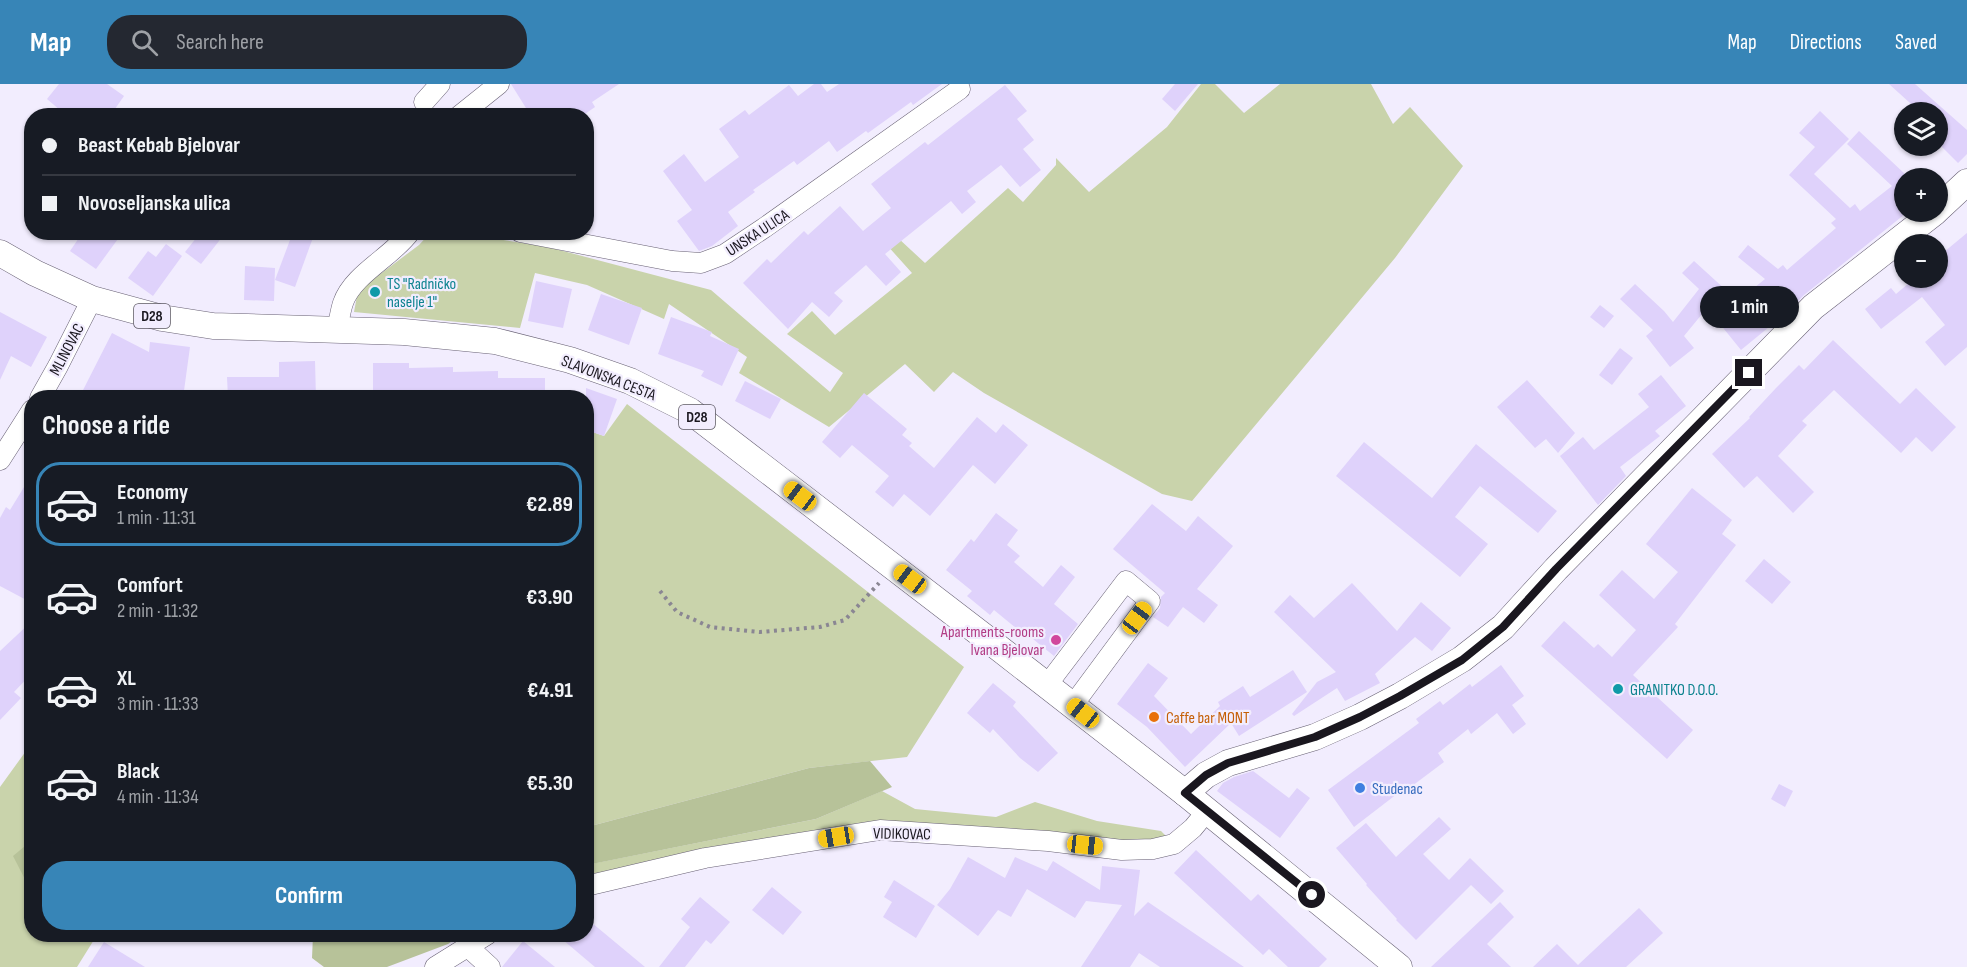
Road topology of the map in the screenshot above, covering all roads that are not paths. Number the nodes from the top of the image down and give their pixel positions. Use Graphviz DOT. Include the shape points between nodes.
graph roads {
  1 [pos="440,84"];
  2 [pos="499,84"];
  3 [pos="960,89"];
  4 [pos="424,102"];
  5 [pos="469,108"];
  6 [pos="1967,182"];
  7 [pos="1948,199"];
  8 [pos="1921,222"];
  9 [pos="402,240"];
  10 [pos="562,240"];
  11 [pos="0,253"];
  12 [pos="92,299"];
  13 [pos="337,330"];
  14 [pos="44,390"];
  15 [pos="24,422"];
  16 [pos="0,460"];
  17 [pos="1047,685"];
  18 [pos="1073,705"];
  19 [pos="1185,793"];
  20 [pos="1208,811"];
  21 [pos="594,884"];
  22 [pos="476,942"];
  23 [pos="468,947"];
  24 [pos="435,967"];
  25 [pos="490,967"];
  26 [pos="1399,967"];
  1 -- 4 [label="street"];
  2 -- 5 [label="street"];
  3 -- 10 [label="street, UNSKA ULICA" via="725,254 701,263 672,261"];
  6 -- 7 [label="main road"];
  8 -- 19 [label="main road" via="1813,307 1503,627 1462,660 1360,717 1315,737 1228,763"];
  9 -- 13 [label="street" via="359,279 343,301"];
  11 -- 12 [label="main road, SLAVONSKA CESTA / D28"];
  12 -- 13 [label="main road, SLAVONSKA CESTA / D28" via="162,318 213,326"];
  12 -- 14 [label="street, MLINOVAC"];
  13 -- 17 [label="main road, SLAVONSKA CESTA / D28" via="404,332 495,342 570,360 630,381 690,411"];
  15 -- 16 [label="street"];
  17 -- 18 [label="main road, SLAVONSKA CESTA / D28"];
  17 -- 18 [label="street" via="1126,581 1150,601"];
  18 -- 19 [label="main road, SLAVONSKA CESTA / D28"];
  19 -- 20 [label="main road, SLAVONSKA CESTA / D28"];
  20 -- 21 [label="street, VIDIKOVAC" via="1174,844 1153,849 1122,850 880,830 705,858"];
  20 -- 26 [label="main road, SLAVONSKA CESTA / D28"];
  22 -- 23 [label="street"];
  23 -- 24 [label="street"];
  23 -- 25 [label="street"];
}
